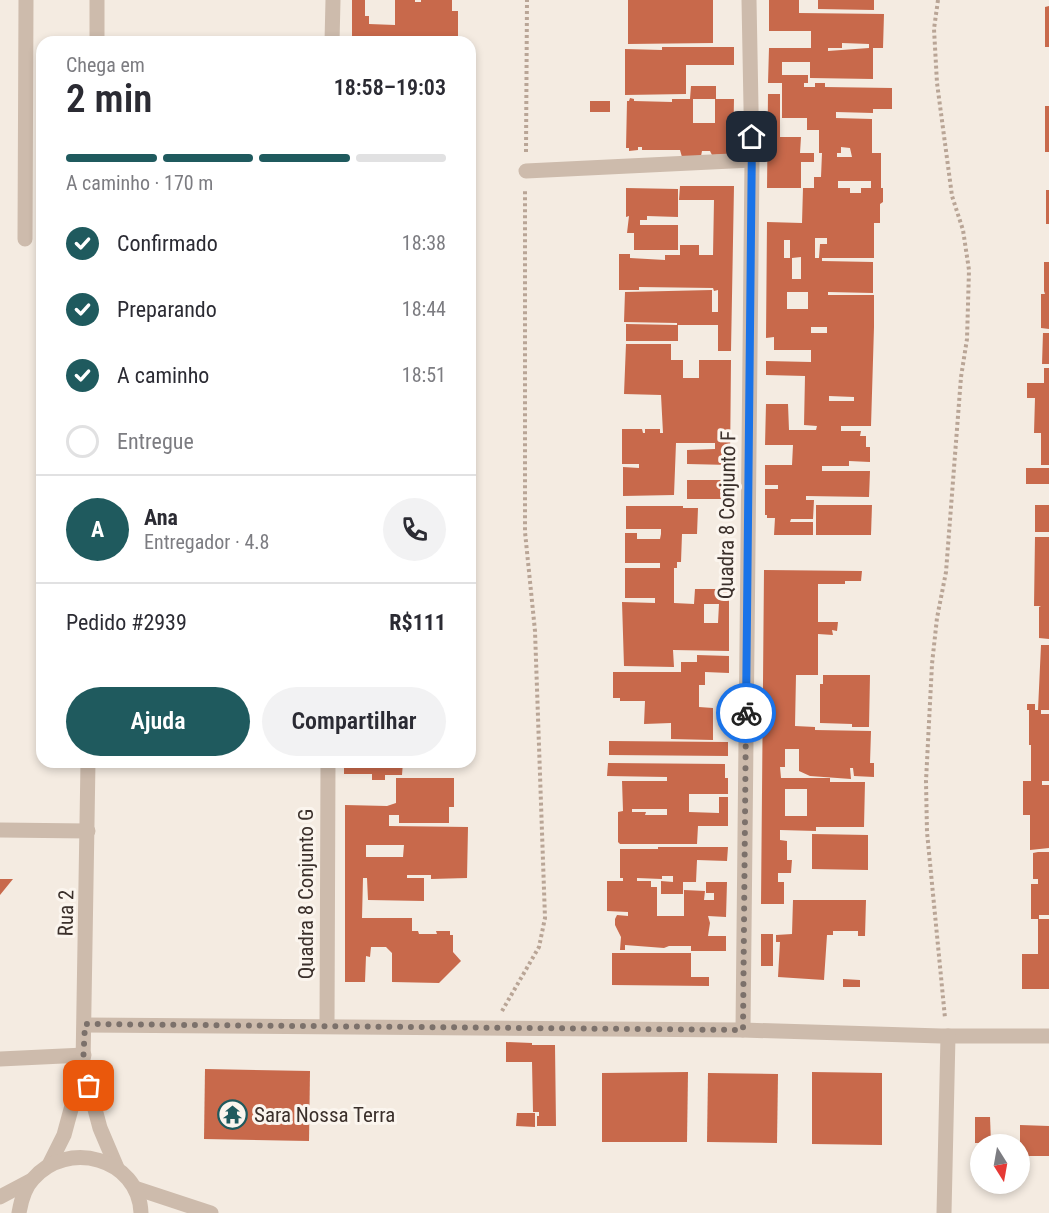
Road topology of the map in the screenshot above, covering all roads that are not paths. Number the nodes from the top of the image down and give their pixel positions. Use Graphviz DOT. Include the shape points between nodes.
graph roads {
  1 [pos="26,0"];
  2 [pos="97,0"];
  3 [pos="333,0"];
  4 [pos="749,0"];
  5 [pos="97,36"];
  6 [pos="332,36"];
  7 [pos="34,88"];
  8 [pos="752,160"];
  9 [pos="526,171"];
  10 [pos="25,239"];
  11 [pos="88,768"];
  12 [pos="328,768"];
  13 [pos="0,830"];
  14 [pos="88,831"];
  15 [pos="85,1024"];
  16 [pos="327,1026"];
  17 [pos="743,1030"];
  18 [pos="948,1036"];
  19 [pos="1049,1036"];
  20 [pos="0,1059"];
  21 [pos="84,1060"];
  22 [pos="49,1165"];
  23 [pos="117,1168"];
  24 [pos="32,1179"];
  25 [pos="135,1188"];
  26 [pos="0,1197"];
  27 [pos="19,1213"];
  28 [pos="141,1213"];
  29 [pos="212,1213"];
  30 [pos="944,1213"];
  1 -- 7 [label="street"];
  2 -- 5 [label="street"];
  3 -- 6 [label="street"];
  4 -- 8 [label="street, Quadra 8 Conjunto F"];
  7 -- 10 [label="street"];
  8 -- 9 [label="street"];
  8 -- 17 [label="street, Quadra 8 Conjunto F"];
  11 -- 14 [label="street, Rua 2"];
  12 -- 16 [label="street, Quadra 8 Conjunto G"];
  13 -- 14 [label="street"];
  14 -- 15 [label="street, Rua 2"];
  15 -- 16 [label="street"];
  15 -- 21 [label="street, Rua 2"];
  16 -- 17 [label="street"];
  17 -- 18 [label="street"];
  18 -- 19 [label="street"];
  18 -- 30 [label="street"];
  20 -- 21 [label="street"];
  21 -- 22 [label="street" via="64,1135"];
  21 -- 23 [label="street" via="100,1128"];
  22 -- 23 [label="street" via="84,1156"];
  22 -- 24 [label="street"];
  23 -- 25 [label="street"];
  24 -- 26 [label="street"];
  24 -- 27 [label="street" via="22,1196"];
  25 -- 28 [label="street"];
  25 -- 29 [label="street"];
}
